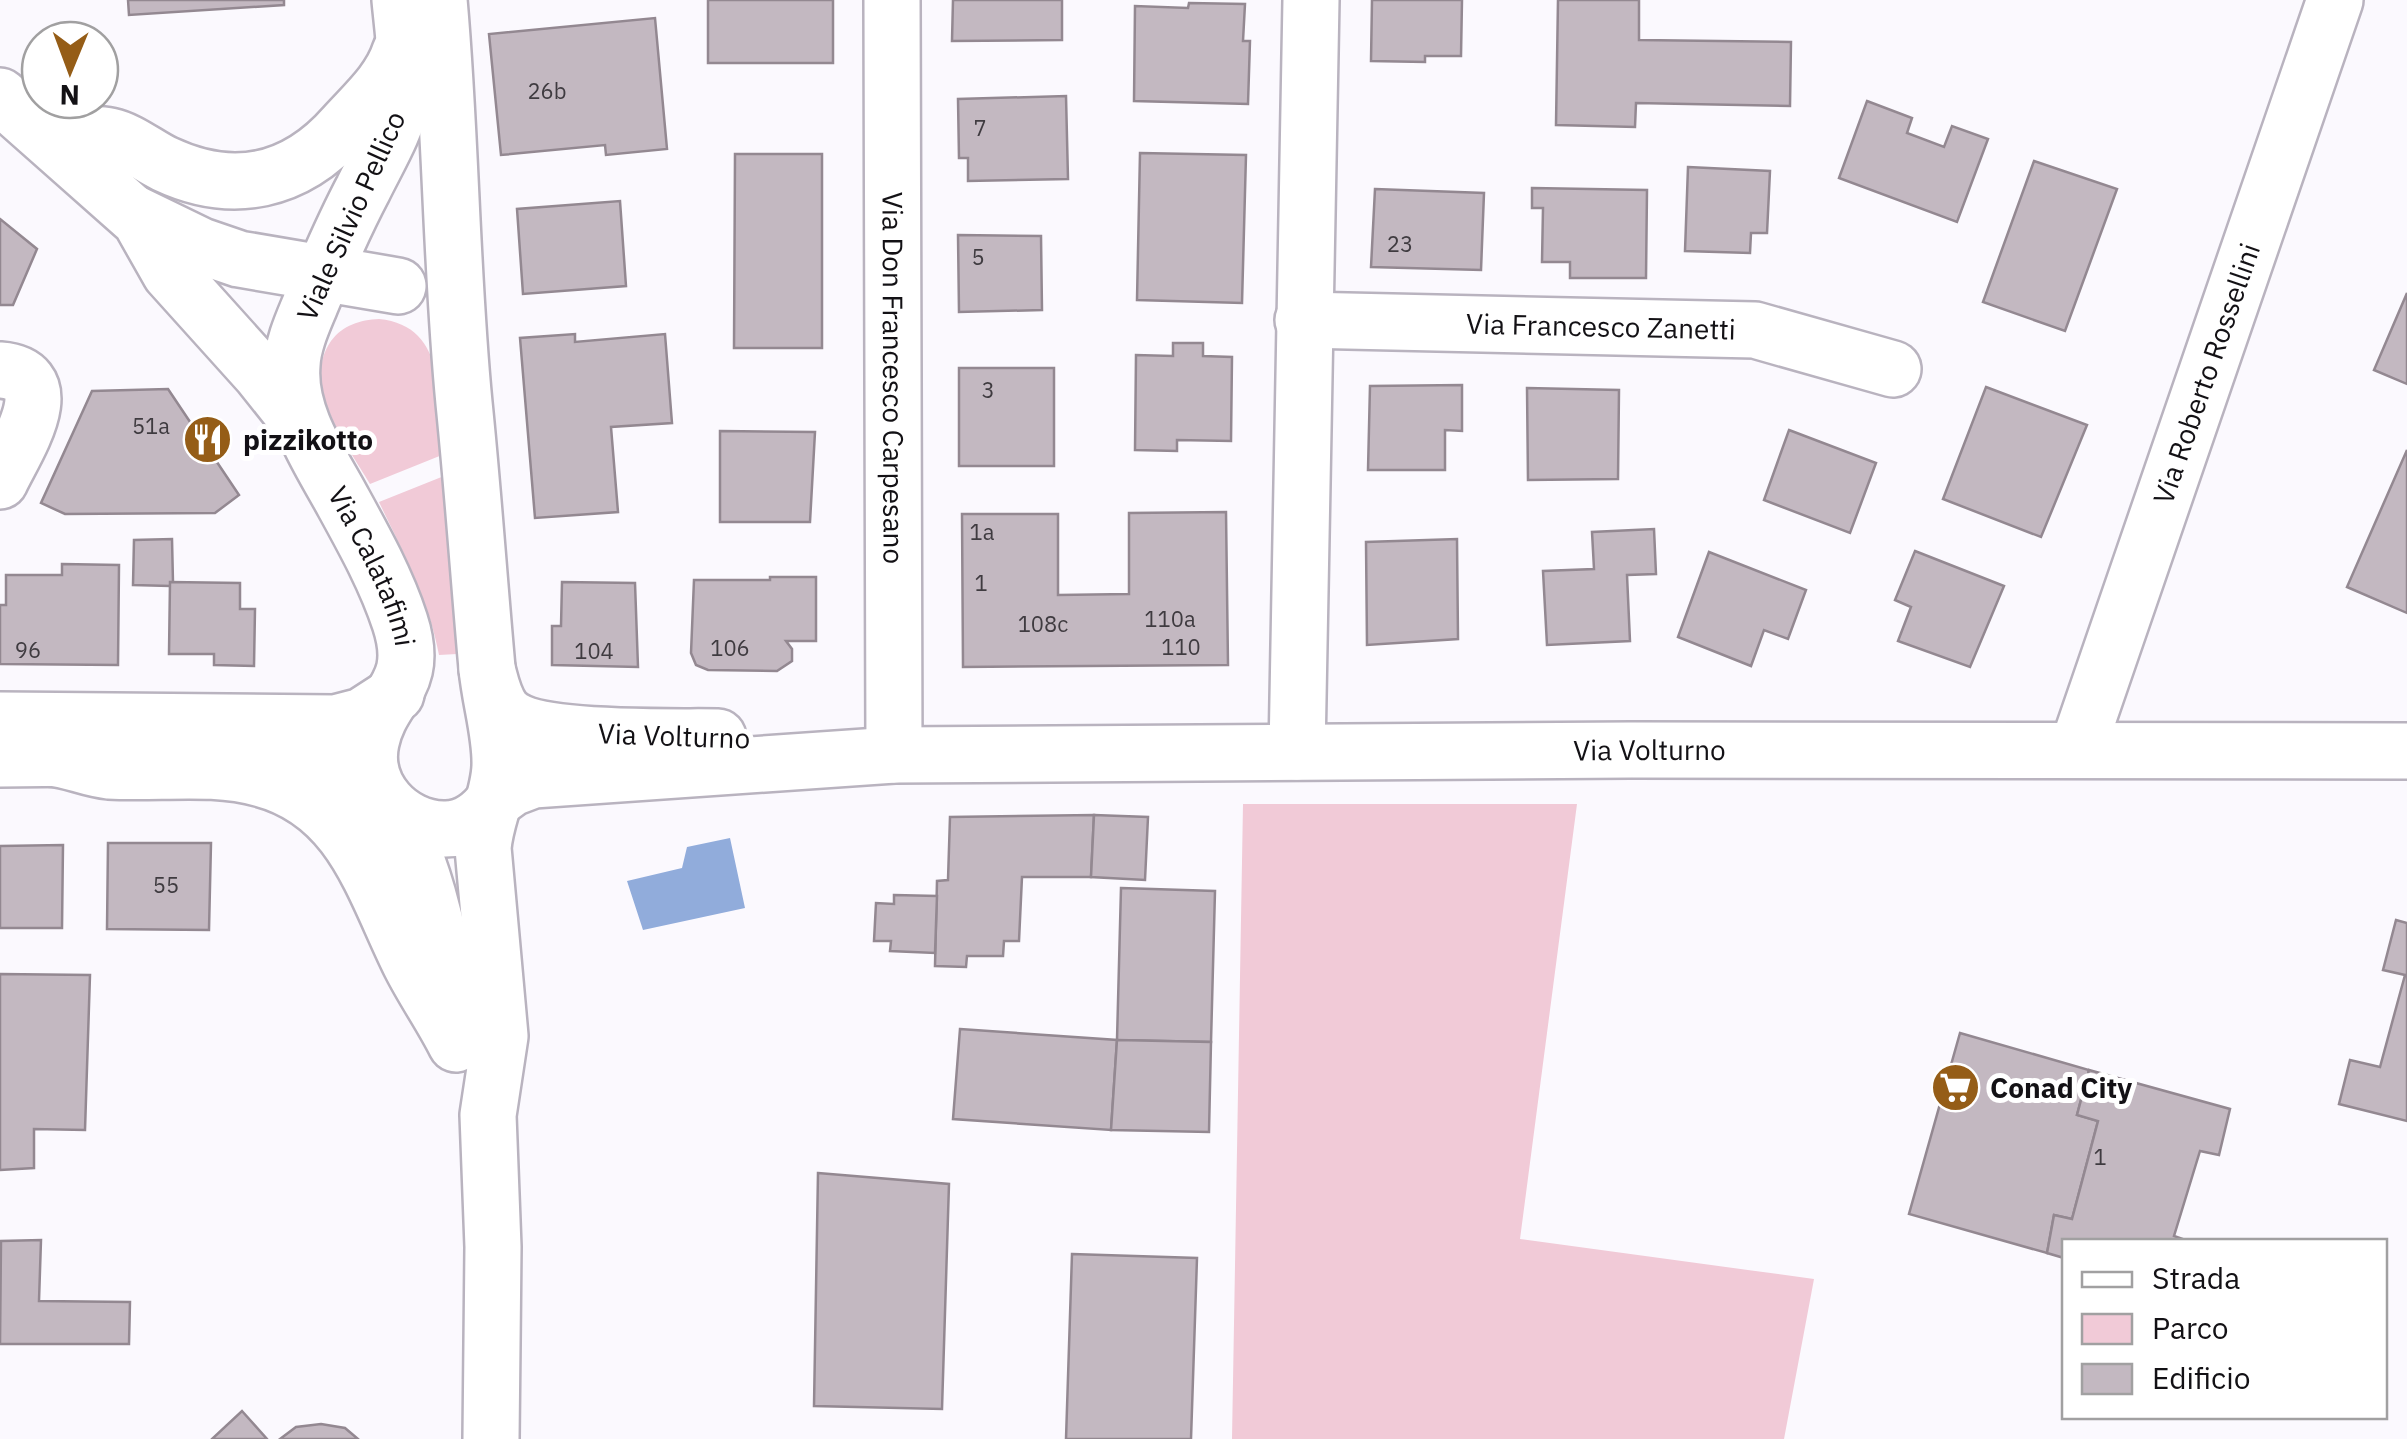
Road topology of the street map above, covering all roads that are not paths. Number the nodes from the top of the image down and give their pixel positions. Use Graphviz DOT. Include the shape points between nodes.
graph roads {
  1 [pos="892,0"];
  2 [pos="1311,0"];
  3 [pos="2335,0"];
  4 [pos="414,10"];
  5 [pos="0,96"];
  6 [pos="48,137"];
  7 [pos="133,213"];
  8 [pos="324,272"];
  9 [pos="398,286"];
  10 [pos="1303,320"];
  11 [pos="299,335"];
  12 [pos="460,354"];
  13 [pos="1893,369"];
  14 [pos="0,370"];
  15 [pos="309,439"];
  16 [pos="0,481"];
  17 [pos="488,669"];
  18 [pos="396,694"];
  19 [pos="0,720"];
  20 [pos="2077,750"];
  21 [pos="2407,751"];
  22 [pos="1297,752"];
  23 [pos="894,754"];
  24 [pos="24,759"];
  25 [pos="384,800"];
  26 [pos="494,801"];
  27 [pos="456,1044"];
  28 [pos="488,1129"];
  29 [pos="491,1439"];
  1 -- 23 [label="street, Via Don Francesco Carpesano"];
  2 -- 10 [label="street"];
  3 -- 20 [label="street, Via Roberto Rossellini"];
  4 -- 6 [label="street" via="392,71 332,141 304,164 272,176 221,181 178,170 111,136"];
  4 -- 8 [label="street, Viale Silvio Pellico" via="400,109"];
  4 -- 12 [label="street, Viale Silvio Pellico" via="450,142"];
  5 -- 6 [label="street, Via Calatafimi"];
  6 -- 7 [label="street, Via Calatafimi"];
  7 -- 8 [label="street, Via Calatafimi" via="239,260"];
  7 -- 15 [label="street, Via Calatafimi" via="170,273"];
  8 -- 9 [label="street, Via Calatafimi"];
  8 -- 11 [label="street, Viale Silvio Pellico"];
  9 -- 11 [label="street, Viale Silvio Pellico" via="376,284 336,296"];
  9 -- 12 [label="street, Viale Silvio Pellico" via="434,302"];
  10 -- 13 [label="street, Via Francesco Zanetti" via="1755,330"];
  10 -- 22 [label="street"];
  11 -- 15 [label="street, Via Calatafimi" via="292,384"];
  12 -- 17 [label="street, Viale Silvio Pellico"];
  14 -- 16 [label="street" via="24,376 34,405"];
  15 -- 18 [label="street, Via Calatafimi" via="400,623 406,659"];
  17 -- 23 [label="street, Via Volturno" via="503,710 540,729 838,741"];
  17 -- 26 [label="street, Viale Silvio Pellico" via="500,762"];
  18 -- 19 [label="street" via="362,716 335,723"];
  18 -- 25 [label="street, Via Calatafimi" via="370,749"];
  20 -- 21 [label="street, Via Volturno"];
  20 -- 22 [label="street, Via Volturno"];
  22 -- 23 [label="street, Via Volturno"];
  23 -- 26 [label="street, Via Volturno" via="533,780"];
  24 -- 25 [label="street" via="292,759 343,771"];
  24 -- 27 [label="street" via="105,771 250,776 320,805 357,853"];
  25 -- 26 [label="street" via="416,825 452,830"];
  25 -- 27 [label="street" via="408,841 430,904"];
  26 -- 28 [label="street, Viale Silvio Pellico" via="484,859 500,1036"];
  27 -- 28 [label="street"];
  28 -- 29 [label="street"];
}
